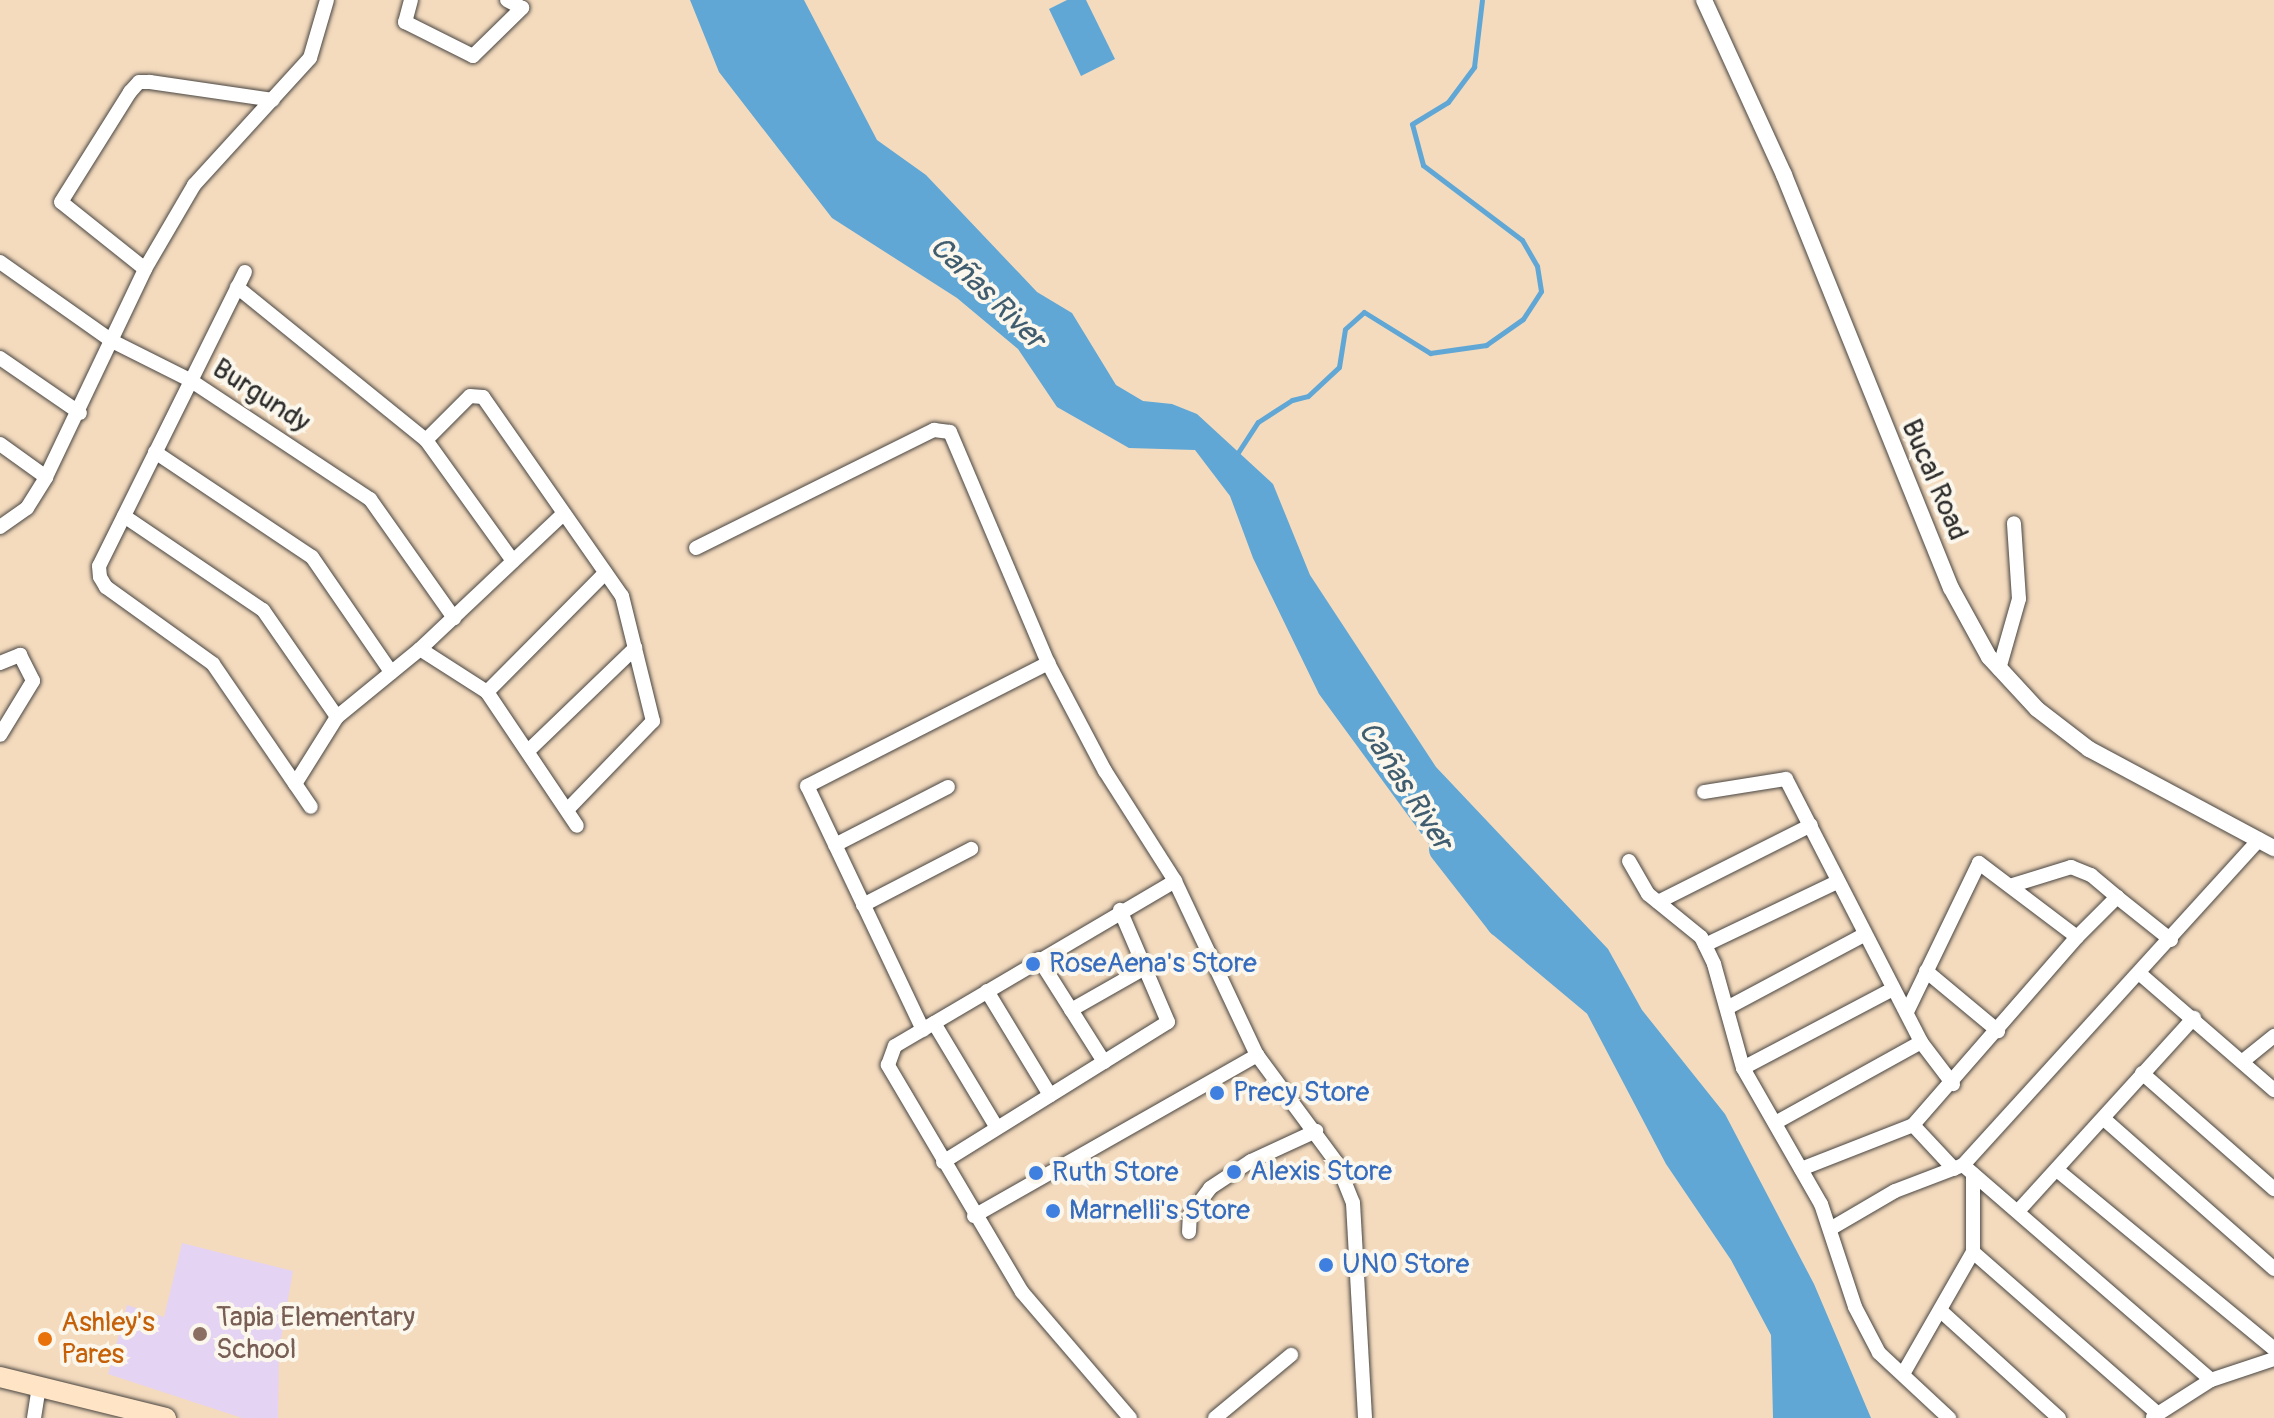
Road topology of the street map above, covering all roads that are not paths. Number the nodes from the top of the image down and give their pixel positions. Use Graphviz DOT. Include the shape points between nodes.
graph roads {
  1 [pos="327,0"];
  2 [pos="411,0"];
  3 [pos="507,0"];
  4 [pos="1704,0"];
  5 [pos="273,100"];
  6 [pos="0,262"];
  7 [pos="145,269"];
  8 [pos="245,272"];
  9 [pos="237,287"];
  10 [pos="112,341"];
  11 [pos="0,358"];
  12 [pos="190,380"];
  13 [pos="80,413"];
  14 [pos="426,440"];
  15 [pos="0,444"];
  16 [pos="155,452"];
  17 [pos="46,477"];
  18 [pos="562,515"];
  19 [pos="124,516"];
  20 [pos="2014,523"];
  21 [pos="0,527"];
  22 [pos="696,548"];
  23 [pos="513,561"];
  24 [pos="605,573"];
  25 [pos="454,618"];
  26 [pos="635,648"];
  27 [pos="420,649"];
  28 [pos="0,663"];
  29 [pos="1048,663"];
  30 [pos="1999,669"];
  31 [pos="391,672"];
  32 [pos="487,692"];
  33 [pos="337,717"];
  34 [pos="0,735"];
  35 [pos="528,751"];
  36 [pos="295,784"];
  37 [pos="948,787"];
  38 [pos="1704,792"];
  39 [pos="311,807"];
  40 [pos="568,809"];
  41 [pos="1811,825"];
  42 [pos="577,826"];
  43 [pos="2266,844"];
  44 [pos="835,845"];
  45 [pos="971,849"];
  46 [pos="1629,861"];
  47 [pos="1175,881"];
  48 [pos="1837,882"];
  49 [pos="2013,885"];
  50 [pos="2117,897"];
  51 [pos="1658,902"];
  52 [pos="863,905"];
  53 [pos="1120,910"];
  54 [pos="1864,935"];
  55 [pos="2077,937"];
  56 [pos="2171,940"];
  57 [pos="1705,945"];
  58 [pos="1039,959"];
  59 [pos="1145,968"];
  60 [pos="1926,971"];
  61 [pos="2139,973"];
  62 [pos="1893,989"];
  63 [pos="987,991"];
  64 [pos="1727,1008"];
  65 [pos="1071,1010"];
  66 [pos="1907,1012"];
  67 [pos="2194,1018"];
  68 [pos="928,1026"];
  69 [pos="1998,1031"];
  70 [pos="2274,1036"];
  71 [pos="1921,1042"];
  72 [pos="1257,1055"];
  73 [pos="2243,1061"];
  74 [pos="1104,1062"];
  75 [pos="1743,1068"];
  76 [pos="2142,1073"];
  77 [pos="1953,1084"];
  78 [pos="2274,1090"];
  79 [pos="1050,1095"];
  80 [pos="2104,1119"];
  81 [pos="1775,1123"];
  82 [pos="1913,1125"];
  83 [pos="997,1128"];
  84 [pos="1316,1131"];
  85 [pos="943,1162"];
  86 [pos="1801,1169"];
  87 [pos="1963,1169"];
  88 [pos="2057,1170"];
  89 [pos="2274,1189"];
  90 [pos="2019,1210"];
  91 [pos="974,1216"];
  92 [pos="1830,1229"];
  93 [pos="1189,1232"];
  94 [pos="1973,1252"];
  95 [pos="2274,1269"];
  96 [pos="1942,1312"];
  97 [pos="2274,1349"];
  98 [pos="1291,1355"];
  99 [pos="2274,1359"];
  100 [pos="1903,1374"];
  101 [pos="0,1377"];
  102 [pos="2211,1380"];
  103 [pos="39,1387"];
  104 [pos="2155,1416"];
  105 [pos="34,1418"];
  106 [pos="166,1418"];
  107 [pos="1130,1418"];
  108 [pos="1215,1418"];
  109 [pos="1365,1418"];
  110 [pos="1949,1418"];
  111 [pos="2059,1418"];
  1 -- 5 [label="street" via="310,58"];
  2 -- 3 [label="street" via="405,22 473,56 522,8"];
  4 -- 30 [label="street, Bucal Road" via="1784,175 1951,588"];
  5 -- 7 [label="street" via="194,185"];
  5 -- 7 [label="street" via="150,82 139,82 130,92 61,202"];
  6 -- 10 [label="street, Burgundy"];
  7 -- 10 [label="street"];
  8 -- 9 [label="street"];
  9 -- 12 [label="street"];
  9 -- 14 [label="street"];
  10 -- 12 [label="street, Burgundy"];
  10 -- 13 [label="street"];
  11 -- 13 [label="street"];
  12 -- 16 [label="street"];
  12 -- 25 [label="street, Burgundy" via="370,499"];
  13 -- 17 [label="street"];
  14 -- 18 [label="street" via="470,396 483,397"];
  14 -- 23 [label="street"];
  15 -- 17 [label="street"];
  16 -- 19 [label="street"];
  16 -- 31 [label="street" via="312,557"];
  17 -- 21 [label="street" via="27,508"];
  18 -- 23 [label="street"];
  18 -- 24 [label="street"];
  19 -- 33 [label="street" via="263,610"];
  19 -- 36 [label="street" via="99,566 106,587 213,664"];
  20 -- 30 [label="street" via="2019,599"];
  22 -- 29 [label="street" via="943,428 950,432"];
  23 -- 25 [label="street"];
  24 -- 26 [label="street" via="622,596"];
  24 -- 32 [label="street"];
  25 -- 27 [label="street"];
  26 -- 35 [label="street"];
  26 -- 40 [label="street" via="653,721"];
  27 -- 31 [label="street"];
  27 -- 32 [label="street"];
  28 -- 34 [label="street" via="20,655 33,681"];
  29 -- 44 [label="street" via="807,786"];
  29 -- 47 [label="street" via="1105,771"];
  30 -- 43 [label="street, Bucal Road" via="2037,709 2089,749"];
  31 -- 33 [label="street"];
  32 -- 35 [label="street"];
  33 -- 36 [label="street"];
  35 -- 40 [label="street"];
  36 -- 39 [label="street"];
  37 -- 44 [label="street"];
  38 -- 41 [label="street" via="1786,779"];
  40 -- 42 [label="street"];
  41 -- 48 [label="street"];
  41 -- 51 [label="street"];
  43 -- 56 [label="street"];
  44 -- 52 [label="street"];
  45 -- 52 [label="street"];
  46 -- 51 [label="street"];
  47 -- 53 [label="street"];
  47 -- 72 [label="street"];
  48 -- 54 [label="street"];
  48 -- 57 [label="street"];
  49 -- 50 [label="street" via="2071,867 2091,875"];
  49 -- 55 [label="street"];
  49 -- 60 [label="street" via="1979,863"];
  50 -- 55 [label="street"];
  50 -- 56 [label="street"];
  51 -- 57 [label="street"];
  52 -- 68 [label="street"];
  53 -- 58 [label="street"];
  53 -- 59 [label="street"];
  54 -- 62 [label="street"];
  54 -- 64 [label="street"];
  55 -- 69 [label="street"];
  56 -- 61 [label="street"];
  57 -- 64 [label="street"];
  58 -- 63 [label="street"];
  58 -- 65 [label="street"];
  59 -- 65 [label="street"];
  59 -- 74 [label="street" via="1168,1022"];
  60 -- 66 [label="street"];
  60 -- 69 [label="street"];
  61 -- 67 [label="street"];
  61 -- 87 [label="street"];
  62 -- 66 [label="street"];
  62 -- 75 [label="street"];
  63 -- 68 [label="street"];
  63 -- 79 [label="street"];
  64 -- 75 [label="street"];
  65 -- 74 [label="street"];
  66 -- 71 [label="street"];
  67 -- 73 [label="street"];
  67 -- 76 [label="street"];
  68 -- 83 [label="street"];
  68 -- 85 [label="street" via="895,1046 888,1065"];
  69 -- 77 [label="street"];
  70 -- 73 [label="street"];
  71 -- 77 [label="street"];
  71 -- 81 [label="street"];
  72 -- 84 [label="street"];
  72 -- 91 [label="street"];
  73 -- 78 [label="street"];
  74 -- 79 [label="street"];
  75 -- 81 [label="street"];
  76 -- 80 [label="street"];
  76 -- 89 [label="street"];
  77 -- 82 [label="street"];
  79 -- 83 [label="street"];
  80 -- 88 [label="street"];
  80 -- 95 [label="street"];
  81 -- 86 [label="street"];
  82 -- 86 [label="street"];
  82 -- 87 [label="street"];
  83 -- 85 [label="street"];
  84 -- 93 [label="street" via="1251,1161 1210,1188 1190,1215"];
  84 -- 109 [label="street" via="1337,1163 1353,1203"];
  85 -- 91 [label="street"];
  86 -- 92 [label="street"];
  87 -- 90 [label="street"];
  87 -- 92 [label="street" via="1895,1191"];
  87 -- 94 [label="street"];
  88 -- 90 [label="street"];
  88 -- 97 [label="street"];
  90 -- 102 [label="street"];
  91 -- 107 [label="street" via="1022,1292"];
  92 -- 100 [label="street" via="1855,1307 1879,1353"];
  94 -- 96 [label="street"];
  94 -- 104 [label="street"];
  96 -- 100 [label="street"];
  96 -- 111 [label="street"];
  98 -- 108 [label="street"];
  99 -- 102 [label="street"];
  100 -- 110 [label="street"];
  101 -- 103 [label="main road"];
  102 -- 104 [label="street"];
  103 -- 105 [label="street"];
  103 -- 106 [label="main road"];
}
